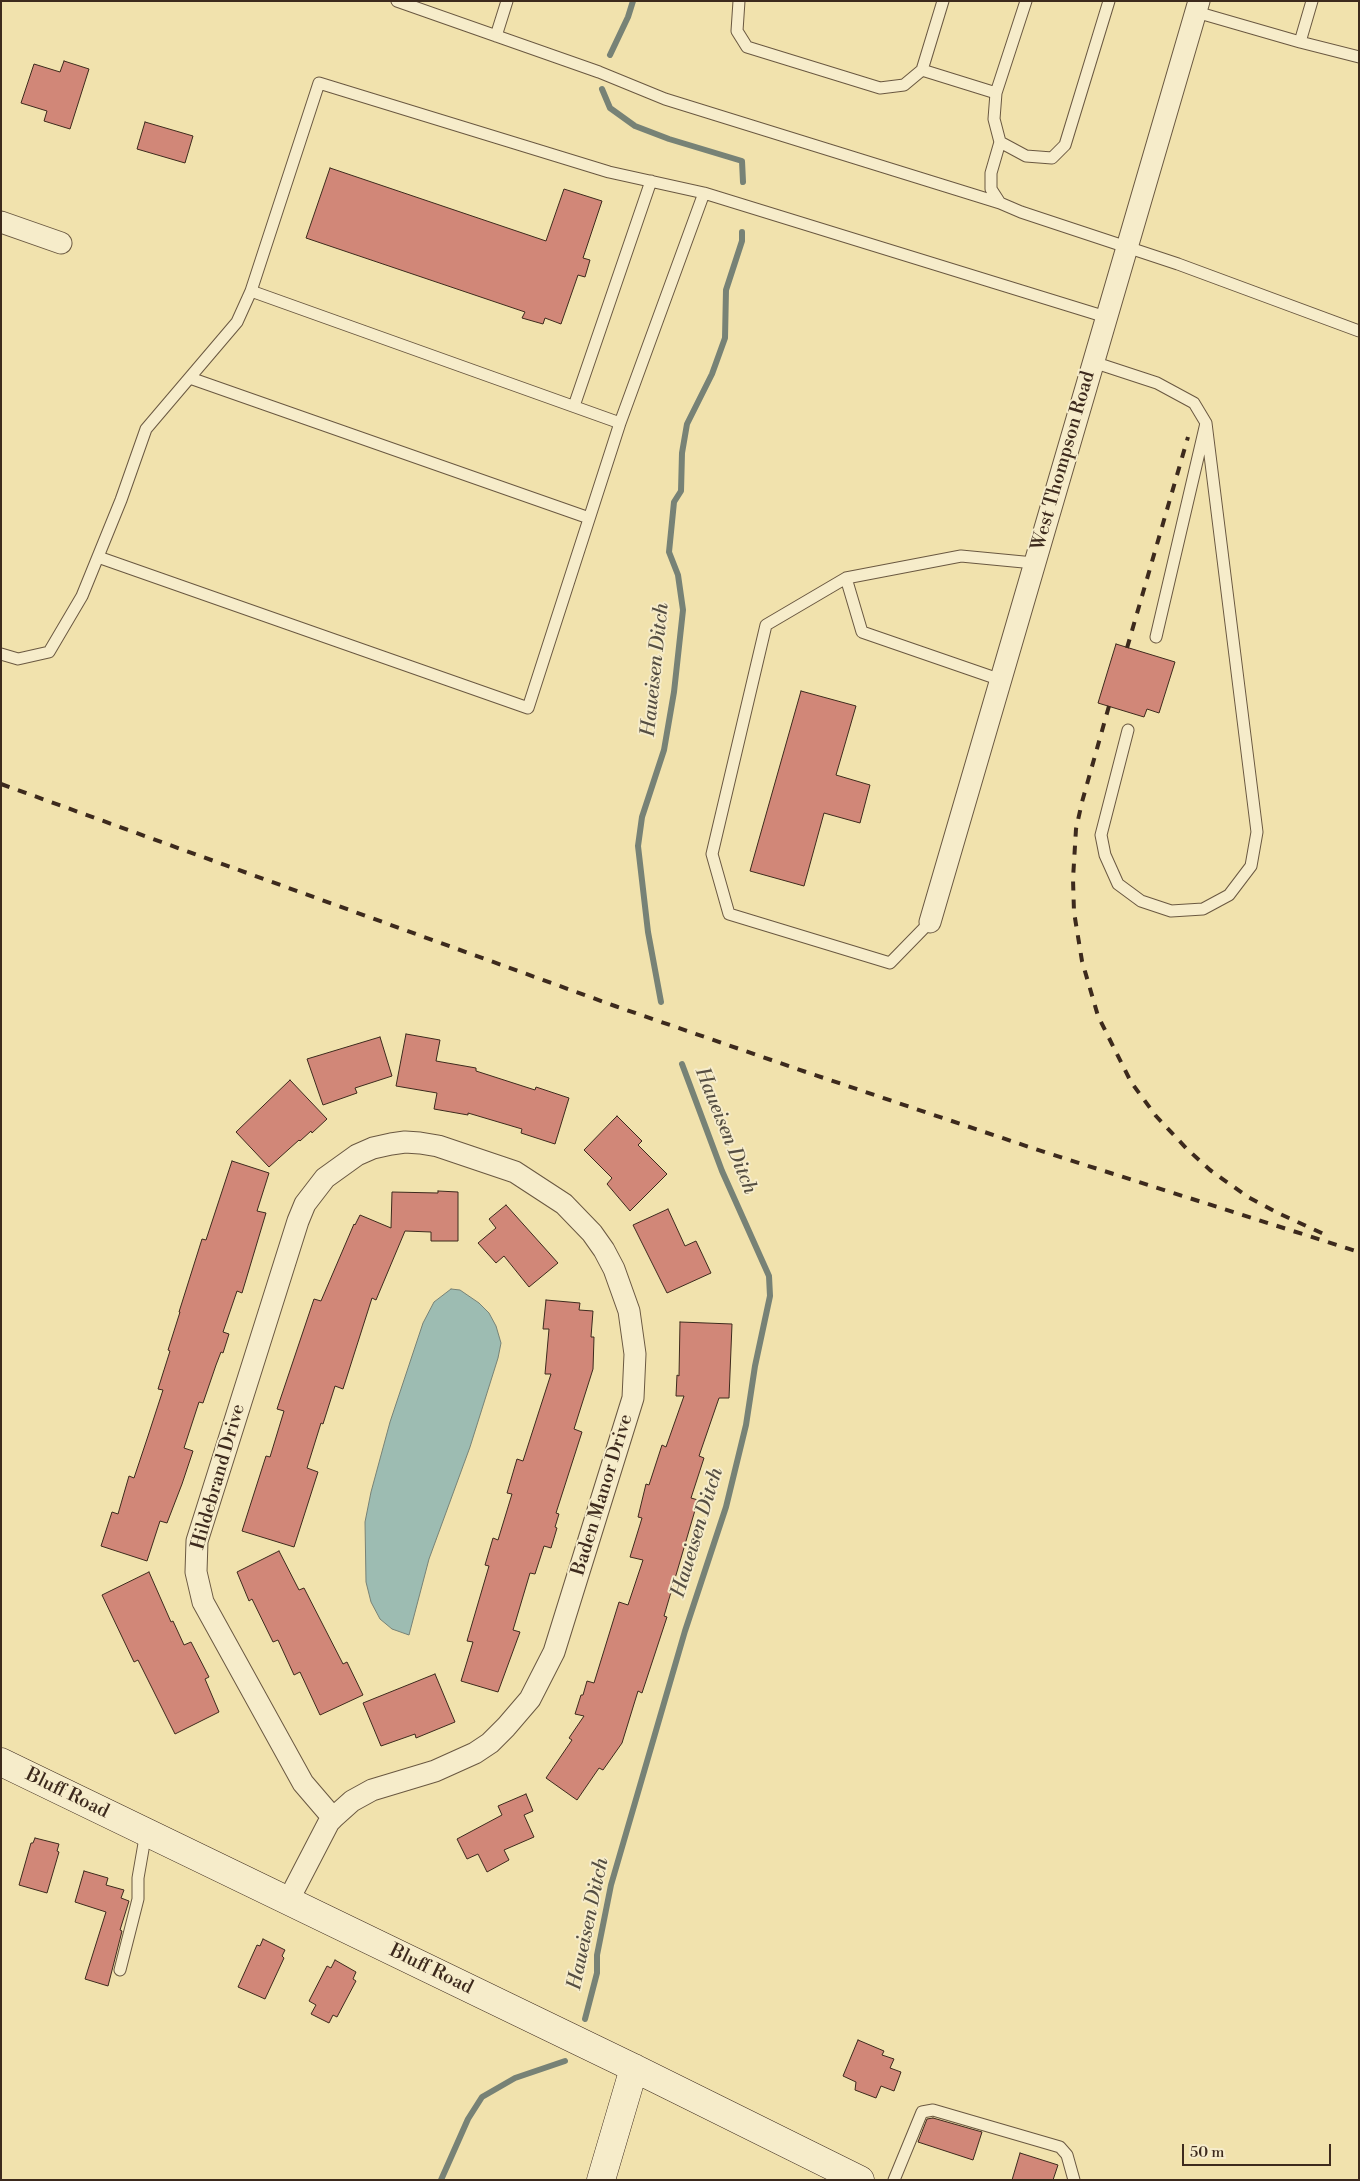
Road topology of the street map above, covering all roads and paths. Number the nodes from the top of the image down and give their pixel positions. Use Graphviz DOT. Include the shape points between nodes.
graph roads {
  1 [pos="396,1"];
  2 [pos="507,1"];
  3 [pos="739,1"];
  4 [pos="942,1"];
  5 [pos="1026,1"];
  6 [pos="1110,1"];
  7 [pos="1312,1"];
  8 [pos="1198,7"];
  9 [pos="496,36"];
  10 [pos="1300,42"];
  11 [pos="1359,57"];
  12 [pos="922,70"];
  13 [pos="996,93"];
  14 [pos="1000,142"];
  15 [pos="651,181"];
  16 [pos="704,193"];
  17 [pos="1000,203"];
  18 [pos="1,222"];
  19 [pos="61,243"];
  20 [pos="1127,246"];
  21 [pos="251,292"];
  22 [pos="1106,317"];
  23 [pos="1359,331"];
  24 [pos="1093,362"];
  25 [pos="190,378"];
  26 [pos="574,406"];
  27 [pos="620,423"];
  28 [pos="1206,423"];
  29 [pos="589,518"];
  30 [pos="98,557"];
  31 [pos="1034,563"];
  32 [pos="846,578"];
  33 [pos="1156,636"];
  34 [pos="1,654"];
  35 [pos="1001,680"];
  36 [pos="1128,730"];
  37 [pos="930,922"];
  38 [pos="351,1159"];
  39 [pos="1,1762"];
  40 [pos="333,1818"];
  41 [pos="146,1832"];
  42 [pos="288,1900"];
  43 [pos="120,1970"];
  44 [pos="634,2068"];
  45 [pos="601,2180"];
  46 [pos="860,2180"];
  47 [pos="894,2180"];
  48 [pos="1074,2180"];
  1 -- 9 [label="lane"];
  2 -- 9 [label="lane"];
  3 -- 12 [label="lane" via="738,31 747,47 880,88 904,85"];
  4 -- 12 [label="lane"];
  5 -- 13 [label="lane"];
  6 -- 14 [label="lane" via="1065,145 1052,158 1026,156"];
  7 -- 10 [label="lane"];
  8 -- 10 [label="lane"];
  8 -- 20 [label="street, West Thompson Road"];
  9 -- 17 [label="lane" via="665,99"];
  10 -- 11 [label="lane"];
  12 -- 13 [label="lane"];
  13 -- 14 [label="lane" via="994,119"];
  14 -- 17 [label="lane" via="991,173 991,189"];
  15 -- 16 [label="lane"];
  15 -- 21 [label="lane" via="609,172 319,84"];
  15 -- 26 [label="lane"];
  16 -- 22 [label="lane"];
  16 -- 27 [label="lane"];
  17 -- 20 [label="lane"];
  18 -- 19 [label="street"];
  20 -- 22 [label="street, West Thompson Road"];
  20 -- 23 [label="lane"];
  21 -- 25 [label="lane" via="237,322"];
  21 -- 26 [label="lane"];
  22 -- 24 [label="street, West Thompson Road"];
  24 -- 28 [label="lane" via="1157,383 1194,403"];
  24 -- 31 [label="street, West Thompson Road"];
  25 -- 29 [label="lane"];
  25 -- 30 [label="lane" via="146,429"];
  26 -- 27 [label="lane"];
  27 -- 29 [label="lane"];
  28 -- 33 [label="lane"];
  28 -- 36 [label="lane" via="1257,832 1252,866 1229,895 1203,909 1171,911 1141,901 1118,884 1105,855 1101,835"];
  29 -- 30 [label="lane" via="528,708"];
  30 -- 34 [label="lane" via="82,596 49,652 18,659"];
  31 -- 32 [label="lane" via="961,556"];
  31 -- 35 [label="street, West Thompson Road"];
  32 -- 35 [label="lane" via="862,632"];
  32 -- 37 [label="lane" via="766,625 712,854 729,914 890,963"];
  35 -- 37 [label="street, West Thompson Road"];
  38 -- 40 [label="street, Hildebrand Drive" via="313,1190 298,1221 202,1524 196,1558 203,1602 304,1783"];
  38 -- 40 [label="street, Baden Manor Drive" via="373,1148 391,1144 405,1142 438,1146 515,1172 564,1204 592,1233 617,1276 629,1311 635,1375 628,1418 554,1652 530,1699 490,1743 475,1753 435,1771 372,1790 352,1800"];
  39 -- 41 [label="main road, Bluff Road"];
  40 -- 42 [label="street, Baden Manor Drive"];
  41 -- 42 [label="main road, Bluff Road"];
  41 -- 43 [label="lane" via="138,1899"];
  42 -- 44 [label="main road, Bluff Road"];
  44 -- 45 [label="main road"];
  44 -- 46 [label="main road, Bluff Road"];
  47 -- 48 [label="lane" via="922,2112 933,2110 1060,2147 1067,2155"];
}
